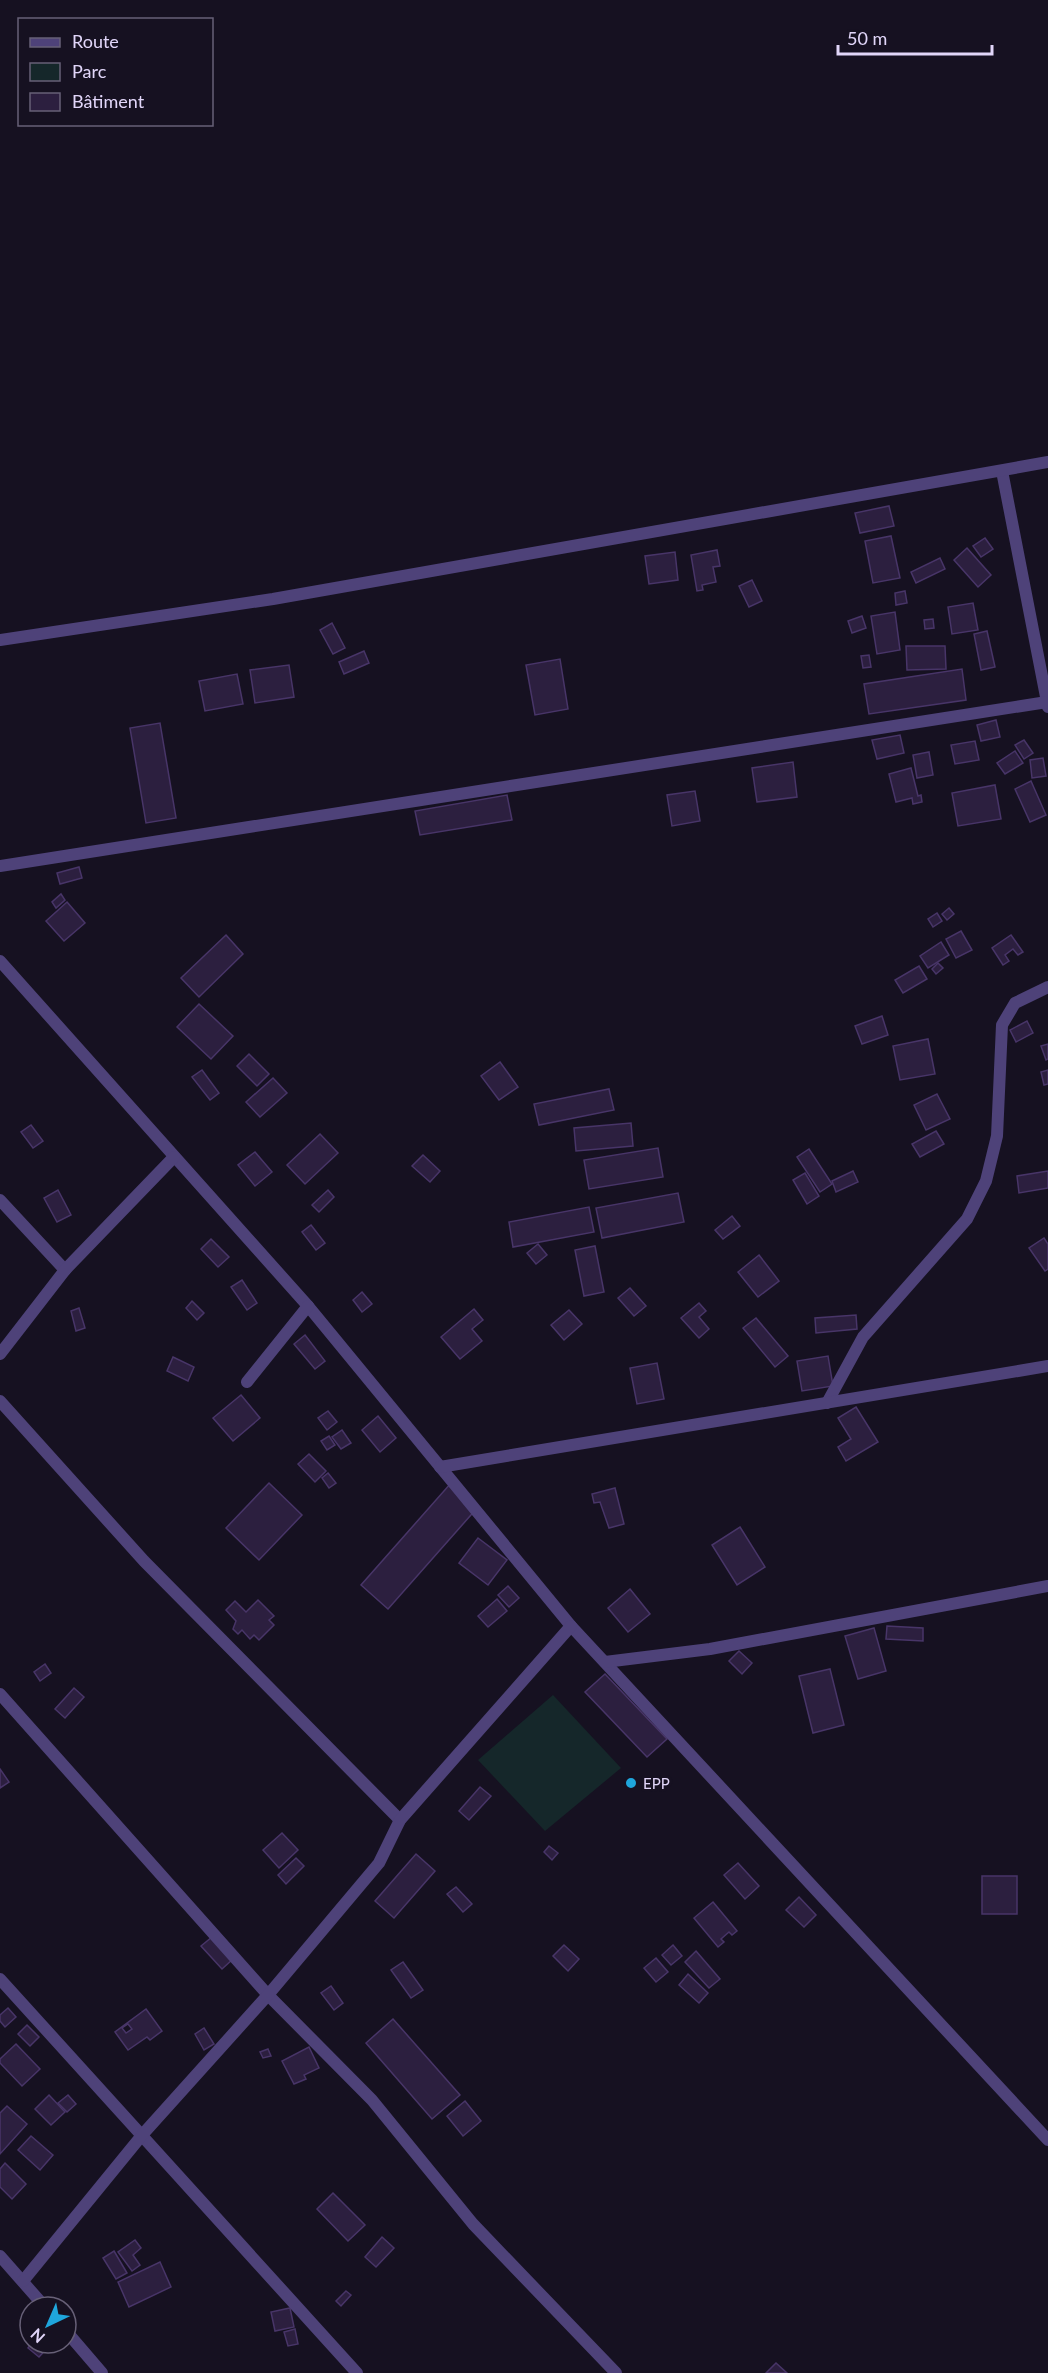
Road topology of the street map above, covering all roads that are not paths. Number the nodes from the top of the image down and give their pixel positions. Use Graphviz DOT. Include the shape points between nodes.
graph roads {
  1 [pos="1048,462"];
  2 [pos="1002,471"];
  3 [pos="0,640"];
  4 [pos="1048,704"];
  5 [pos="0,866"];
  6 [pos="0,961"];
  7 [pos="1048,987"];
  8 [pos="174,1157"];
  9 [pos="0,1200"];
  10 [pos="65,1270"];
  11 [pos="309,1306"];
  12 [pos="0,1354"];
  13 [pos="1048,1366"];
  14 [pos="247,1382"];
  15 [pos="0,1401"];
  16 [pos="827,1402"];
  17 [pos="440,1467"];
  18 [pos="1048,1586"];
  19 [pos="572,1626"];
  20 [pos="605,1662"];
  21 [pos="0,1694"];
  22 [pos="400,1820"];
  23 [pos="0,1979"];
  24 [pos="268,1995"];
  25 [pos="143,2133"];
  26 [pos="1048,2140"];
  27 [pos="0,2256"];
  28 [pos="23,2281"];
  29 [pos="35,2295"];
  30 [pos="78,2345"];
  31 [pos="102,2373"];
  32 [pos="357,2373"];
  33 [pos="616,2373"];
  1 -- 2 [label="street"];
  2 -- 3 [label="street" via="284,597"];
  2 -- 4 [label="street"];
  4 -- 5 [label="street"];
  6 -- 8 [label="street"];
  7 -- 16 [label="street" via="1015,1003 1002,1025 997,1136 986,1181 967,1219 863,1337"];
  8 -- 10 [label="street"];
  8 -- 11 [label="street"];
  9 -- 10 [label="street"];
  10 -- 12 [label="street"];
  11 -- 14 [label="street"];
  11 -- 17 [label="street"];
  13 -- 16 [label="street"];
  15 -- 22 [label="street" via="144,1561"];
  16 -- 17 [label="street"];
  17 -- 19 [label="street"];
  18 -- 20 [label="street" via="710,1649"];
  19 -- 20 [label="street"];
  19 -- 22 [label="street"];
  20 -- 26 [label="street"];
  21 -- 24 [label="street"];
  22 -- 24 [label="street" via="379,1863"];
  23 -- 25 [label="street"];
  24 -- 25 [label="street"];
  24 -- 33 [label="street" via="372,2100 473,2224"];
  25 -- 28 [label="street"];
  25 -- 32 [label="street"];
  27 -- 28 [label="street"];
  28 -- 29 [label="street"];
  30 -- 31 [label="street"];
}
